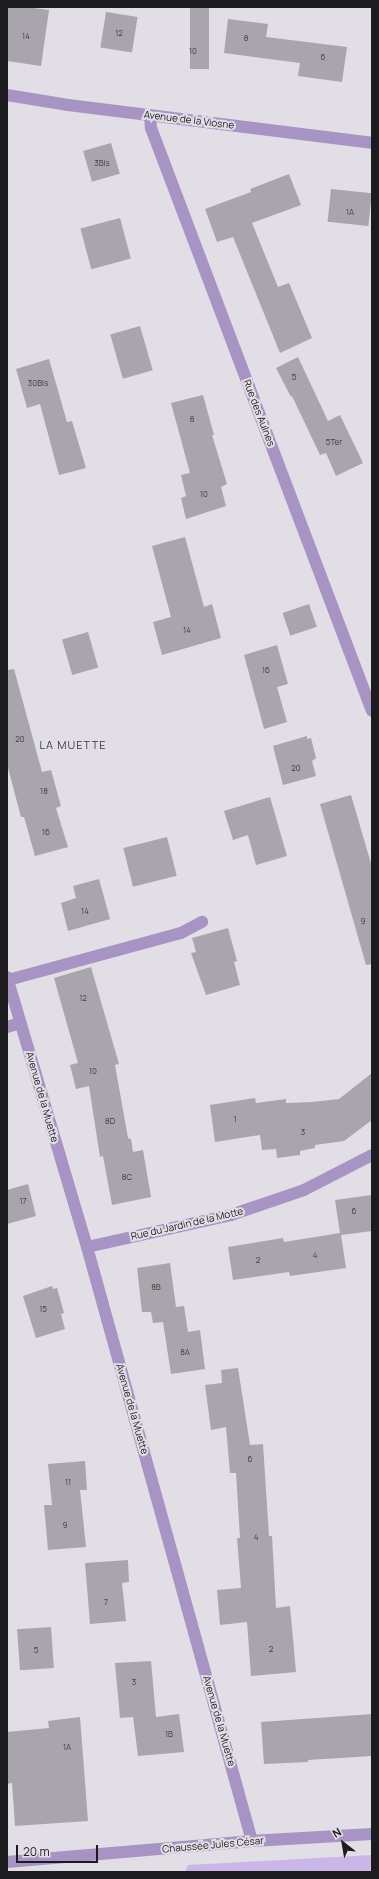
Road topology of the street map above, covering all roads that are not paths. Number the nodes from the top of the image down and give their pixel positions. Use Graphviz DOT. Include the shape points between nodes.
graph roads {
  1 [pos="7,95"];
  2 [pos="150,115"];
  3 [pos="372,144"];
  4 [pos="372,711"];
  5 [pos="202,922"];
  6 [pos="7,978"];
  7 [pos="20,1023"];
  8 [pos="7,1027"];
  9 [pos="372,1154"];
  10 [pos="87,1247"];
  11 [pos="372,1834"];
  12 [pos="252,1841"];
  13 [pos="7,1862"];
  1 -- 2 [label="street, Avenue de la Viosne"];
  2 -- 3 [label="street, Avenue de la Viosne"];
  2 -- 4 [label="street, Rue des Aulnes" via="151,128"];
  5 -- 6 [label="street" via="181,932"];
  6 -- 7 [label="street, Avenue de la Muette"];
  7 -- 8 [label="street"];
  7 -- 10 [label="street, Avenue de la Muette"];
  9 -- 10 [label="street, Rue du Jardin de la Motte" via="304,1190 232,1215"];
  10 -- 12 [label="street, Avenue de la Muette"];
  11 -- 12 [label="street, Chaussée Jules César"];
  12 -- 13 [label="street, Chaussée Jules César"];
}
